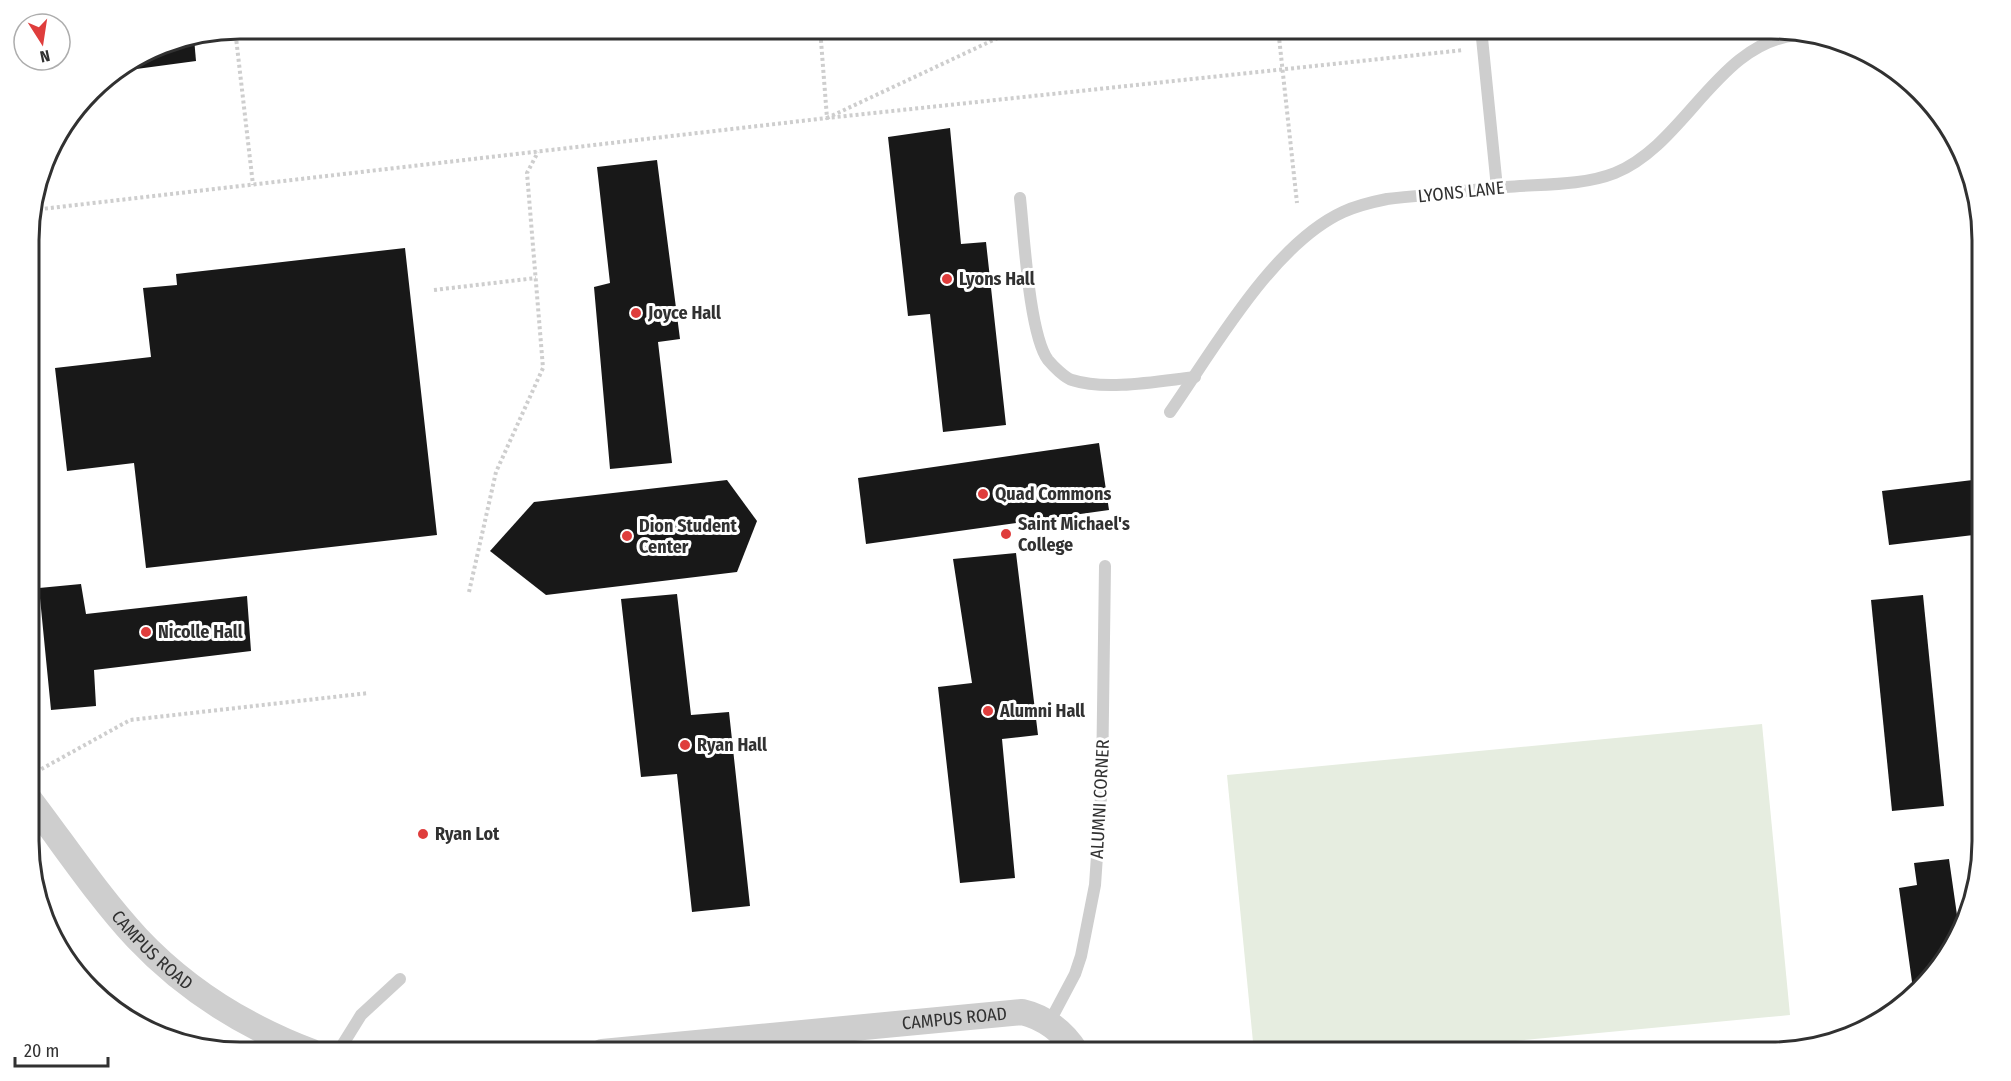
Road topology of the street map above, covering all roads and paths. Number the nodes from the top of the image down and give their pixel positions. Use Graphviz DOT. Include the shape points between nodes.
graph roads {
  1 [pos="236,39"];
  2 [pos="821,39"];
  3 [pos="996,39"];
  4 [pos="1279,39"];
  5 [pos="1482,39"];
  6 [pos="1780,40"];
  7 [pos="1482,48"];
  8 [pos="1282,71"];
  9 [pos="827,118"];
  10 [pos="539,152"];
  11 [pos="253,185"];
  12 [pos="1497,188"];
  13 [pos="1020,198"];
  14 [pos="1297,203"];
  15 [pos="42,209"];
  16 [pos="536,278"];
  17 [pos="434,290"];
  18 [pos="1195,377"];
  19 [pos="1170,412"];
  20 [pos="1105,566"];
  21 [pos="469,592"];
  22 [pos="369,693"];
  23 [pos="39,770"];
  24 [pos="39,817"];
  25 [pos="400,979"];
  26 [pos="1048,1023"];
  27 [pos="285,1042"];
  28 [pos="344,1042"];
  29 [pos="705,1042"];
  30 [pos="1068,1042"];
  1 -- 11 [label="path"];
  2 -- 9 [label="path"];
  3 -- 9 [label="path"];
  4 -- 8 [label="path"];
  5 -- 7 [label="lane"];
  6 -- 12 [label="lane, LYONS LANE" via="1764,44 1737,61 1650,150 1615,173 1566,183"];
  7 -- 8 [label="path"];
  7 -- 12 [label="lane"];
  8 -- 9 [label="path"];
  8 -- 14 [label="path"];
  9 -- 10 [label="path"];
  10 -- 11 [label="path"];
  10 -- 16 [label="path" via="527,172"];
  11 -- 15 [label="path"];
  12 -- 18 [label="lane, LYONS LANE" via="1366,203 1318,227 1276,266"];
  13 -- 18 [label="lane" via="1032,308 1047,359 1070,380 1101,386"];
  16 -- 17 [label="path"];
  16 -- 21 [label="path" via="543,368 496,472"];
  18 -- 19 [label="lane, LYONS LANE"];
  20 -- 26 [label="lane, ALUMNI CORNER" via="1102,782 1095,885 1075,974"];
  22 -- 23 [label="path" via="130,720"];
  24 -- 27 [label="street, CAMPUS ROAD" via="161,962 217,1006"];
  25 -- 28 [label="lane" via="361,1015"];
  26 -- 29 [label="street, CAMPUS ROAD" via="1037,1015 1002,1013"];
  26 -- 30 [label="street, CAMPUS ROAD"];
}
